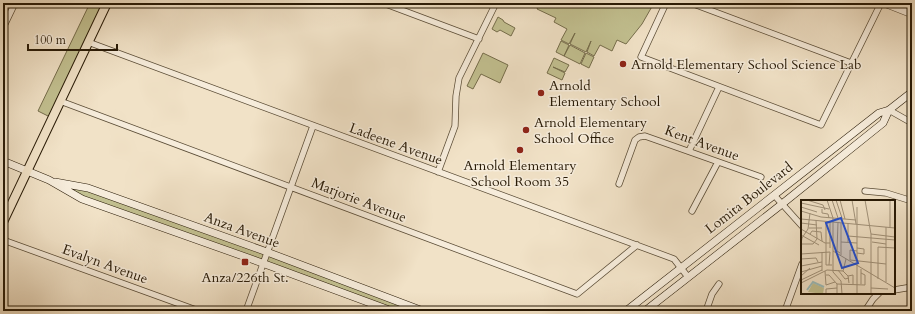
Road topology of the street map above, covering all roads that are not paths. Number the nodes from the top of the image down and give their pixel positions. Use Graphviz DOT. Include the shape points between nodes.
graph roads {
  1 [pos="15,3"];
  2 [pos="107,3"];
  3 [pos="382,3"];
  4 [pos="496,3"];
  5 [pos="666,3"];
  6 [pos="691,3"];
  7 [pos="882,3"];
  8 [pos="912,14"];
  9 [pos="3,28"];
  10 [pos="479,40"];
  11 [pos="88,42"];
  12 [pos="851,63"];
  13 [pos="719,87"];
  14 [pos="912,92"];
  15 [pos="60,101"];
  16 [pos="889,110"];
  17 [pos="912,123"];
  18 [pos="313,126"];
  19 [pos="689,151"];
  20 [pos="3,161"];
  21 [pos="718,162"];
  22 [pos="27,170"];
  23 [pos="438,172"];
  24 [pos="761,177"];
  25 [pos="49,180"];
  26 [pos="619,184"];
  27 [pos="291,187"];
  28 [pos="865,191"];
  29 [pos="774,195"];
  30 [pos="912,202"];
  31 [pos="782,204"];
  32 [pos="692,211"];
  33 [pos="3,222"];
  34 [pos="801,225"];
  35 [pos="3,240"];
  36 [pos="636,245"];
  37 [pos="267,252"];
  38 [pos="263,263"];
  39 [pos="801,267"];
  40 [pos="681,268"];
  41 [pos="688,277"];
  42 [pos="719,284"];
  43 [pos="912,287"];
  44 [pos="895,290"];
  45 [pos="878,294"];
  46 [pos="198,311"];
  47 [pos="246,311"];
  48 [pos="392,311"];
  49 [pos="423,311"];
  50 [pos="626,311"];
  51 [pos="645,311"];
  52 [pos="706,311"];
  53 [pos="785,311"];
  54 [pos="864,311"];
  1 -- 9 [label="street"];
  2 -- 11 [label="main road"];
  3 -- 10 [label="street"];
  4 -- 10 [label="street"];
  5 -- 13 [label="street" via="641,57"];
  6 -- 12 [label="street"];
  7 -- 8 [label="main road"];
  7 -- 12 [label="street"];
  10 -- 23 [label="street" via="459,78 455,126"];
  11 -- 15 [label="main road"];
  11 -- 18 [label="street, Ladeene Avenue"];
  12 -- 13 [label="street" via="821,125"];
  13 -- 19 [label="street"];
  14 -- 16 [label="main road, Lomita Boulevard"];
  15 -- 22 [label="main road"];
  15 -- 27 [label="street, Marjorie Avenue"];
  16 -- 17 [label="street"];
  16 -- 29 [label="main road, Lomita Boulevard" via="879,113"];
  16 -- 31 [label="main road, Lomita Boulevard" via="883,123"];
  18 -- 23 [label="street, Ladeene Avenue"];
  18 -- 27 [label="street"];
  19 -- 21 [label="street, Kent Avenue"];
  19 -- 26 [label="street, Kent Avenue" via="645,136 640,137 634,140"];
  20 -- 22 [label="main road, Anza Avenue"];
  21 -- 24 [label="street, Kent Avenue"];
  21 -- 32 [label="street"];
  22 -- 25 [label="main road, Anza Avenue"];
  22 -- 33 [label="main road"];
  23 -- 36 [label="street, Ladeene Avenue"];
  25 -- 37 [label="main road, Anza Avenue" via="88,188"];
  25 -- 38 [label="main road, Anza Avenue" via="82,199"];
  27 -- 36 [label="street, Marjorie Avenue" via="577,294"];
  27 -- 37 [label="street"];
  28 -- 30 [label="street" via="886,193"];
  29 -- 31 [label="street"];
  29 -- 40 [label="main road, Lomita Boulevard"];
  31 -- 34 [label="street"];
  31 -- 41 [label="main road, Lomita Boulevard"];
  35 -- 46 [label="street, Evalyn Avenue"];
  36 -- 40 [label="street, Ladeene Avenue" via="674,260"];
  37 -- 38 [label="street"];
  37 -- 49 [label="main road, Anza Avenue"];
  38 -- 47 [label="street"];
  38 -- 48 [label="main road, Anza Avenue"];
  39 -- 53 [label="street"];
  40 -- 41 [label="street, Ladeene Avenue"];
  40 -- 50 [label="main road, Lomita Boulevard"];
  41 -- 51 [label="main road, Lomita Boulevard"];
  42 -- 52 [label="street"];
  43 -- 44 [label="street"];
  45 -- 54 [label="street"];
}
